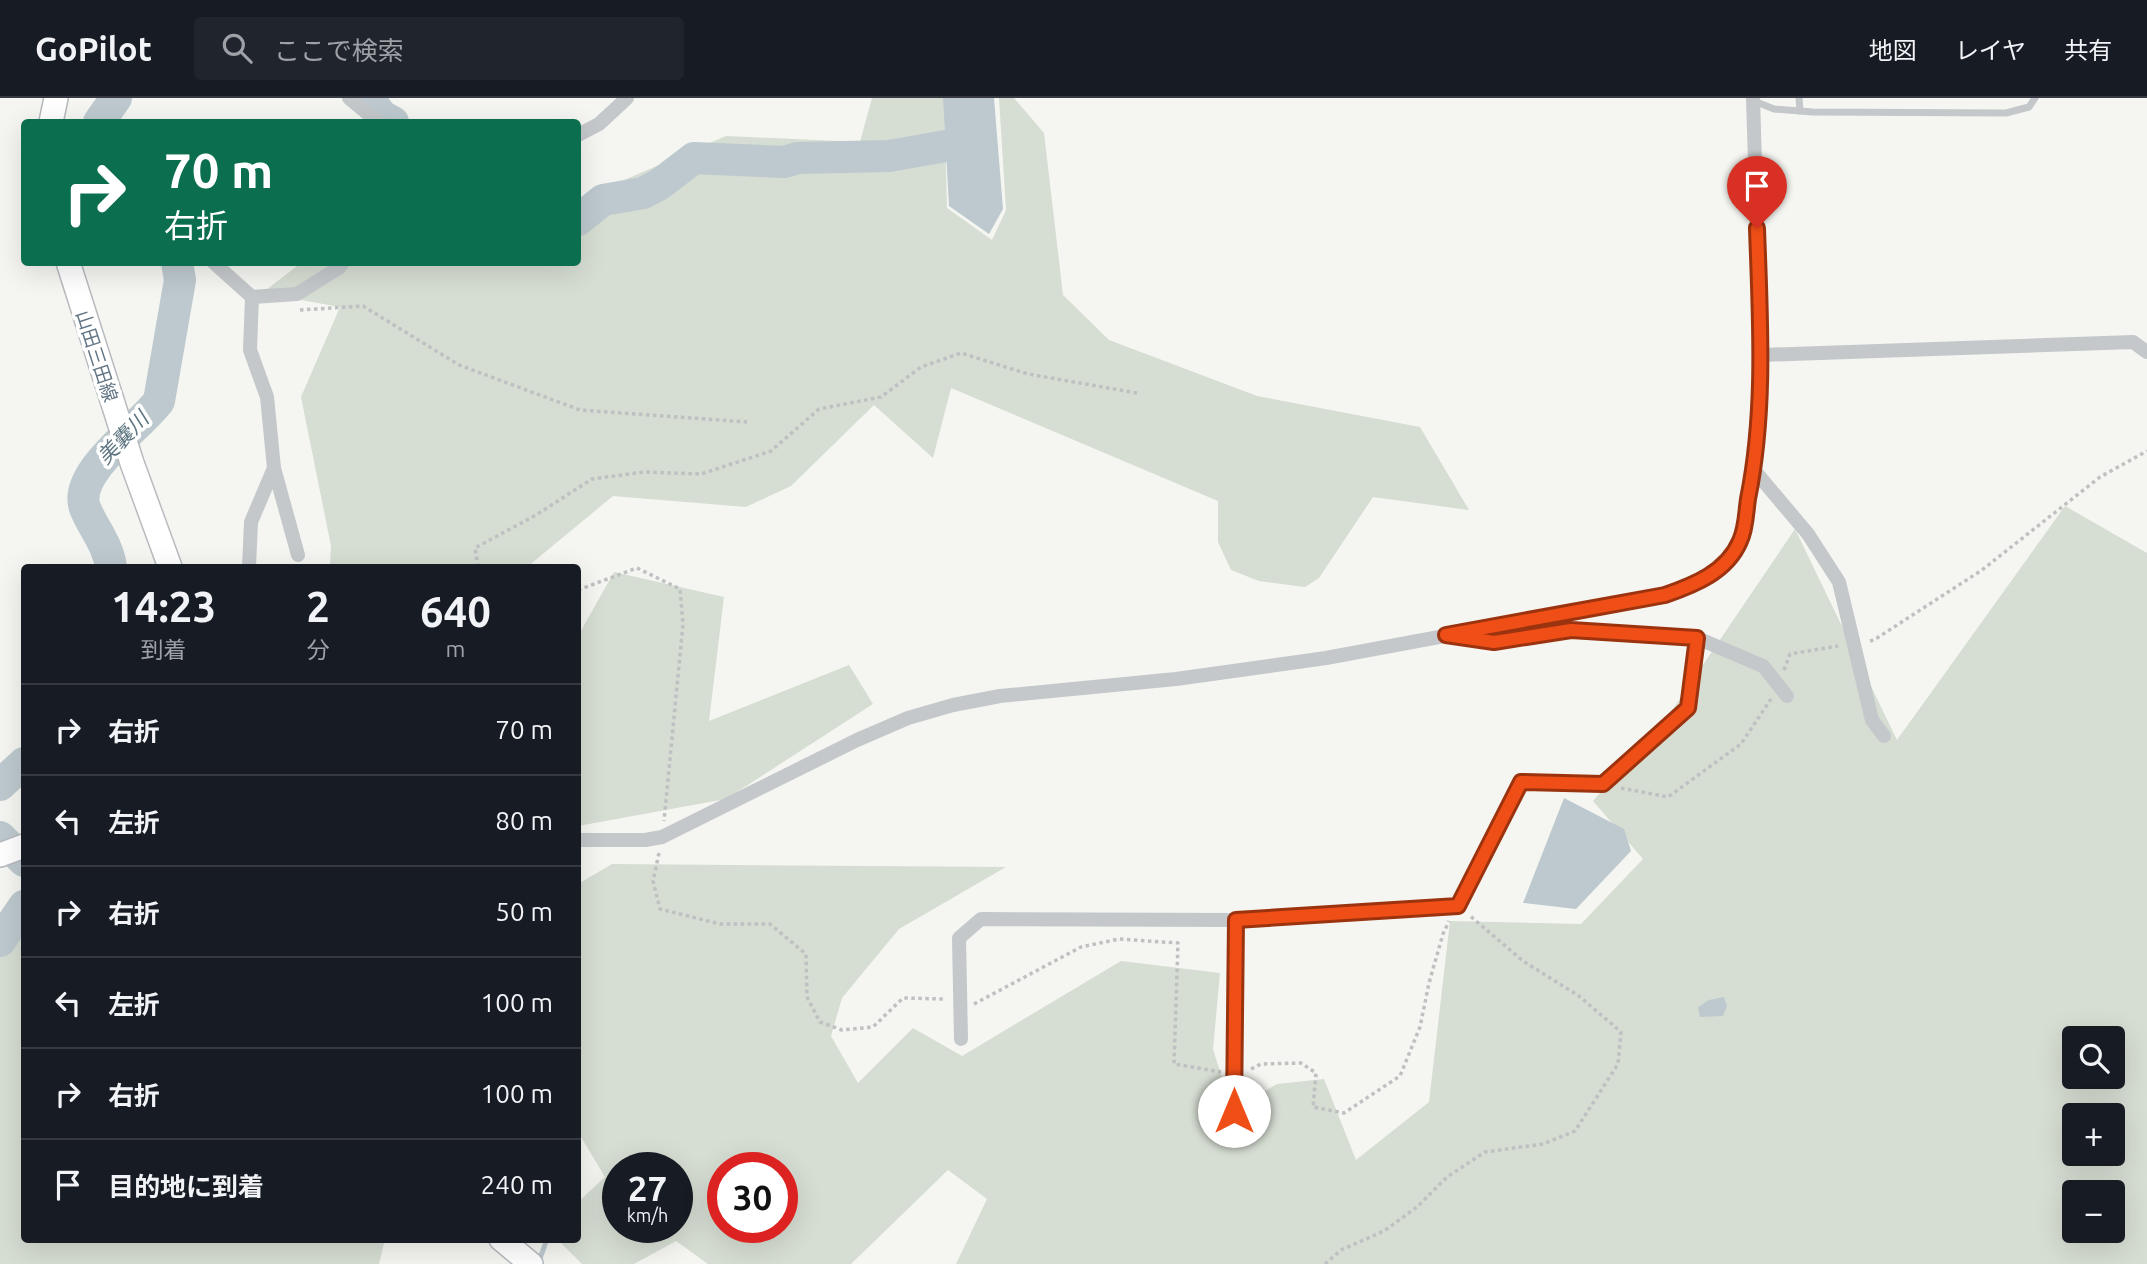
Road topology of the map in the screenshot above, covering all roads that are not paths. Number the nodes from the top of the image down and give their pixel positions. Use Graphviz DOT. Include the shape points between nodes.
graph roads {
  1 [pos="56,98"];
  2 [pos="349,98"];
  3 [pos="627,98"];
  4 [pos="1799,98"];
  5 [pos="2035,98"];
  6 [pos="1753,99"];
  7 [pos="1800,111"];
  8 [pos="52,119"];
  9 [pos="374,119"];
  10 [pos="581,133"];
  11 [pos="69,266"];
  12 [pos="217,266"];
  13 [pos="341,266"];
  14 [pos="252,297"];
  15 [pos="2147,352"];
  16 [pos="1761,355"];
  17 [pos="274,468"];
  18 [pos="1754,470"];
  19 [pos="298,555"];
  20 [pos="169,564"];
  21 [pos="249,564"];
  22 [pos="1446,635"];
  23 [pos="1697,638"];
  24 [pos="1783,691"];
  25 [pos="1884,736"];
  26 [pos="581,840"];
  27 [pos="1236,920"];
  28 [pos="961,1039"];
  29 [pos="1234,1111"];
  30 [pos="507,1243"];
  31 [pos="528,1261"];
  1 -- 8 [label="main road"];
  2 -- 9 [label="street"];
  3 -- 10 [label="street" via="599,124"];
  4 -- 7 [label="lane"];
  5 -- 7 [label="lane" via="2028,107 2006,113"];
  6 -- 7 [label="lane" via="1774,109"];
  6 -- 16 [label="street"];
  11 -- 20 [label="main road, 山田三田線"];
  12 -- 14 [label="street"];
  13 -- 14 [label="street" via="298,294"];
  14 -- 17 [label="street" via="250,350 267,397"];
  15 -- 16 [label="street" via="2133,342"];
  16 -- 18 [label="street"];
  17 -- 19 [label="street"];
  17 -- 21 [label="street" via="251,522"];
  18 -- 22 [label="street" via="1740,541 1722,566 1697,584 1665,595"];
  18 -- 25 [label="street" via="1808,534 1839,582 1872,720"];
  22 -- 23 [label="street" via="1494,642 1571,630"];
  22 -- 26 [label="street" via="1176,680 1000,696 953,705 857,740 662,837"];
  23 -- 24 [label="street" via="1763,666"];
  23 -- 27 [label="street" via="1688,708 1603,784 1521,782 1458,906"];
  27 -- 28 [label="street" via="981,919 959,938"];
  27 -- 29 [label="street"];
  30 -- 31 [label="main road"];
}
